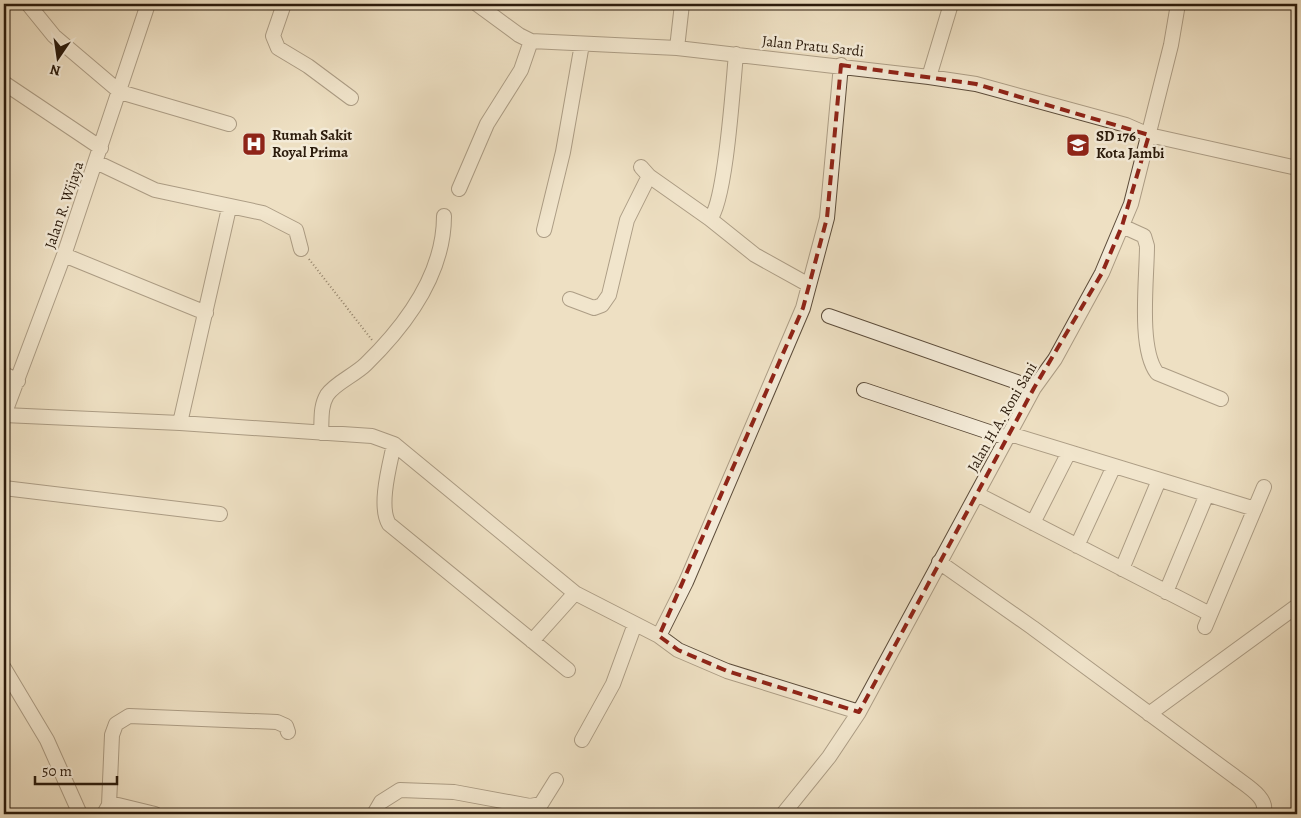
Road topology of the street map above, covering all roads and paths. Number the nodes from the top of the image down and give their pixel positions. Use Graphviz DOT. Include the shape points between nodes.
graph roads {
  1 [pos="28,4"];
  2 [pos="148,4"];
  3 [pos="284,4"];
  4 [pos="478,4"];
  5 [pos="682,4"];
  6 [pos="951,4"];
  7 [pos="1178,4"];
  8 [pos="531,41"];
  9 [pos="582,44"];
  10 [pos="677,48"];
  11 [pos="736,54"];
  12 [pos="841,65"];
  13 [pos="929,76"];
  14 [pos="4,83"];
  15 [pos="120,92"];
  16 [pos="351,98"];
  17 [pos="229,124"];
  18 [pos="1149,135"];
  19 [pos="101,148"];
  20 [pos="96,162"];
  21 [pos="1297,168"];
  22 [pos="459,190"];
  23 [pos="229,208"];
  24 [pos="444,216"];
  25 [pos="710,219"];
  26 [pos="1122,226"];
  27 [pos="544,230"];
  28 [pos="301,250"];
  29 [pos="64,255"];
  30 [pos="809,285"];
  31 [pos="570,299"];
  32 [pos="206,313"];
  33 [pos="829,316"];
  34 [pos="379,350"];
  35 [pos="4,374"];
  36 [pos="18,381"];
  37 [pos="1034,388"];
  38 [pos="864,390"];
  39 [pos="1221,400"];
  40 [pos="4,415"];
  41 [pos="180,423"];
  42 [pos="321,433"];
  43 [pos="1008,436"];
  44 [pos="394,444"];
  45 [pos="1069,452"];
  46 [pos="1114,466"];
  47 [pos="1160,480"];
  48 [pos="4,488"];
  49 [pos="1264,488"];
  50 [pos="976,494"];
  51 [pos="1207,494"];
  52 [pos="1255,509"];
  53 [pos="220,514"];
  54 [pos="1033,523"];
  55 [pos="1077,546"];
  56 [pos="939,562"];
  57 [pos="1122,569"];
  58 [pos="1166,592"];
  59 [pos="575,594"];
  60 [pos="1297,606"];
  61 [pos="1210,614"];
  62 [pos="636,624"];
  63 [pos="1205,628"];
  64 [pos="659,636"];
  65 [pos="532,642"];
  66 [pos="4,668"];
  67 [pos="568,670"];
  68 [pos="859,712"];
  69 [pos="1149,714"];
  70 [pos="288,732"];
  71 [pos="582,740"];
  72 [pos="556,780"];
  73 [pos="106,810"];
  74 [pos="80,814"];
  75 [pos="156,814"];
  76 [pos="374,814"];
  77 [pos="783,814"];
  78 [pos="1263,814"];
  1 -- 15 [label="street" via="54,36"];
  2 -- 15 [label="street, Jalan R. Wijaya"];
  3 -- 16 [label="street" via="273,36 278,48"];
  4 -- 8 [label="street, Jalan Pratu Sardi"];
  5 -- 10 [label="street"];
  6 -- 13 [label="street"];
  7 -- 18 [label="street, Jalan H.A. Roni Sani"];
  8 -- 9 [label="street, Jalan Pratu Sardi"];
  8 -- 22 [label="street" via="521,70 487,124"];
  9 -- 10 [label="street, Jalan Pratu Sardi"];
  9 -- 27 [label="street" via="563,152"];
  10 -- 11 [label="street, Jalan Pratu Sardi"];
  11 -- 12 [label="street, Jalan Pratu Sardi"];
  11 -- 25 [label="street" via="723,174 717,208"];
  12 -- 13 [label="street, Jalan Pratu Sardi"];
  12 -- 30 [label="street" via="827,218"];
  13 -- 18 [label="street, Jalan Pratu Sardi" via="976,84 1126,125"];
  14 -- 19 [label="street"];
  15 -- 17 [label="street"];
  15 -- 19 [label="street, Jalan R. Wijaya"];
  18 -- 21 [label="street, Jalan Pratu Sardi"];
  18 -- 26 [label="street, Jalan H.A. Roni Sani"];
  19 -- 20 [label="street, Jalan R. Wijaya"];
  20 -- 23 [label="street" via="155,190"];
  20 -- 29 [label="street, Jalan R. Wijaya"];
  23 -- 28 [label="street" via="263,213 286,223 296,230"];
  23 -- 32 [label="street"];
  24 -- 34 [label="street" via="444,238 414,309"];
  25 -- 30 [label="street" via="755,255"];
  25 -- 31 [label="street" via="645,171 627,220 609,295 602,305 594,308"];
  26 -- 37 [label="street, Jalan H.A. Roni Sani" via="1102,273 1055,359"];
  26 -- 39 [label="street" via="1144,236 1147,246 1146,338 1150,364 1157,373"];
  28 -- 34 [label="path"];
  29 -- 32 [label="street"];
  29 -- 36 [label="street, Jalan R. Wijaya"];
  30 -- 64 [label="street" via="803,308 686,582"];
  32 -- 41 [label="street"];
  33 -- 37 [label="street"];
  34 -- 42 [label="street" via="328,394 322,406"];
  35 -- 36 [label="street"];
  36 -- 40 [label="street, Jalan R. Wijaya"];
  37 -- 43 [label="street, Jalan H.A. Roni Sani"];
  38 -- 43 [label="street"];
  40 -- 41 [label="street"];
  41 -- 42 [label="street"];
  42 -- 44 [label="street" via="372,436"];
  43 -- 45 [label="street"];
  43 -- 50 [label="street, Jalan H.A. Roni Sani"];
  44 -- 59 [label="street"];
  44 -- 65 [label="street" via="386,520"];
  45 -- 46 [label="street"];
  45 -- 54 [label="street"];
  46 -- 47 [label="street"];
  46 -- 55 [label="street"];
  47 -- 51 [label="street"];
  47 -- 57 [label="street"];
  48 -- 53 [label="street"];
  49 -- 52 [label="street"];
  50 -- 54 [label="street"];
  50 -- 56 [label="street, Jalan H.A. Roni Sani"];
  51 -- 52 [label="street"];
  51 -- 58 [label="street"];
  52 -- 61 [label="street"];
  54 -- 55 [label="street"];
  55 -- 57 [label="street"];
  56 -- 68 [label="street, Jalan H.A. Roni Sani"];
  56 -- 69 [label="street"];
  57 -- 58 [label="street"];
  58 -- 61 [label="street"];
  59 -- 62 [label="street"];
  59 -- 65 [label="street"];
  60 -- 69 [label="street"];
  61 -- 63 [label="street"];
  62 -- 64 [label="street"];
  62 -- 71 [label="street" via="613,684"];
  64 -- 68 [label="street" via="678,650 727,672"];
  65 -- 67 [label="street"];
  66 -- 74 [label="street" via="47,740"];
  68 -- 77 [label="street, Jalan H.A. Roni Sani" via="829,757"];
  69 -- 78 [label="street" via="1263,801"];
  70 -- 73 [label="street" via="286,726 277,722 129,716 116,724 112,735"];
  72 -- 76 [label="street" via="541,804 530,806 454,792 400,790 381,802"];
  73 -- 75 [label="street" via="118,805"];
}
